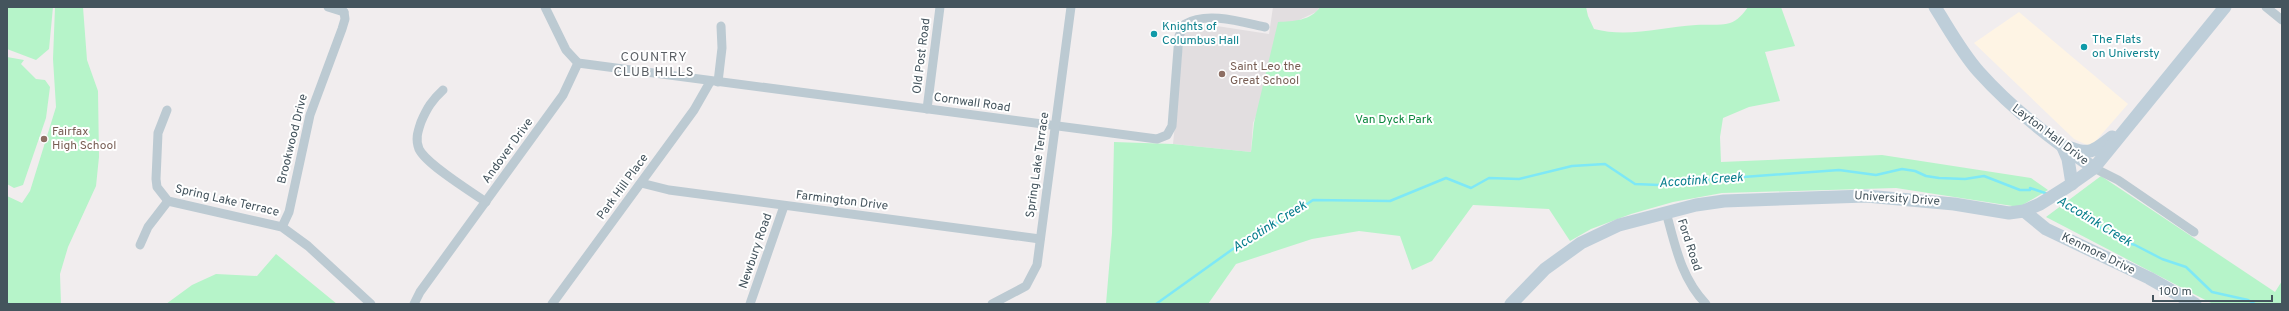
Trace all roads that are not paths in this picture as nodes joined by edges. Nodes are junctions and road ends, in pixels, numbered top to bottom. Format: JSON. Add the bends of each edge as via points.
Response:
{"nodes":[{"id":1,"x":328,"y":7,"type":"edge"},
{"id":2,"x":545,"y":7,"type":"edge"},
{"id":3,"x":940,"y":7,"type":"edge"},
{"id":4,"x":1071,"y":7,"type":"edge"},
{"id":5,"x":1935,"y":7,"type":"edge"},
{"id":6,"x":2225,"y":7,"type":"edge"},
{"id":7,"x":2266,"y":7,"type":"edge"},
{"id":8,"x":347,"y":10,"type":"edge"},
{"id":9,"x":2282,"y":20,"type":"edge"},
{"id":10,"x":720,"y":26,"type":"dead end"},
{"id":11,"x":1265,"y":27,"type":"dead end"},
{"id":12,"x":578,"y":63,"type":"junction"},
{"id":13,"x":714,"y":82,"type":"junction"},
{"id":14,"x":444,"y":90,"type":"dead end"},
{"id":15,"x":927,"y":109,"type":"junction"},
{"id":16,"x":167,"y":110,"type":"dead end"},
{"id":17,"x":2127,"y":125,"type":"junction"},
{"id":18,"x":1056,"y":126,"type":"junction"},
{"id":19,"x":2062,"y":145,"type":"junction"},
{"id":20,"x":2094,"y":168,"type":"junction"},
{"id":21,"x":641,"y":183,"type":"junction"},
{"id":22,"x":2070,"y":186,"type":"junction"},
{"id":23,"x":168,"y":201,"type":"junction"},
{"id":24,"x":486,"y":202,"type":"junction"},
{"id":25,"x":784,"y":206,"type":"junction"},
{"id":26,"x":2024,"y":211,"type":"junction"},
{"id":27,"x":1666,"y":212,"type":"junction"},
{"id":28,"x":282,"y":227,"type":"junction"},
{"id":29,"x":2194,"y":232,"type":"dead end"},
{"id":30,"x":1040,"y":240,"type":"junction"},
{"id":31,"x":140,"y":245,"type":"dead end"},
{"id":32,"x":1515,"y":302,"type":"edge"},
{"id":33,"x":371,"y":304,"type":"edge"},
{"id":34,"x":414,"y":304,"type":"edge"},
{"id":35,"x":552,"y":304,"type":"edge"},
{"id":36,"x":750,"y":304,"type":"edge"},
{"id":37,"x":992,"y":304,"type":"edge"},
{"id":38,"x":1706,"y":304,"type":"edge"},
{"id":39,"x":2195,"y":304,"type":"edge"}],
"edges":[{"from":1,"to":8,"type":"street"},
{"from":2,"to":12,"type":"street","via":[[566,50]]},
{"from":3,"to":15,"type":"street","name":"Old Post Road"},
{"from":4,"to":18,"type":"street","name":"Spring Lake Terrace"},
{"from":5,"to":19,"type":"street","name":"Layton Hall Drive","via":[[1965,54],[2002,97]]},
{"from":6,"to":17,"type":"street","name":"University Drive"},
{"from":7,"to":9,"type":"street"},
{"from":8,"to":28,"type":"street","name":"Brookwood Drive","via":[[310,115],[289,212]]},
{"from":10,"to":13,"type":"street","name":"Park Hill Place","via":[[722,48]]},
{"from":11,"to":18,"type":"street","name":"Cornwall Road","via":[[1228,20],[1202,19],[1185,24],[1179,36],[1172,126],[1164,137],[1158,139]]},
{"from":12,"to":13,"type":"street","name":"Cornwall Road"},
{"from":12,"to":24,"type":"street","name":"Andover Drive","via":[[563,95]]},
{"from":13,"to":15,"type":"street","name":"Cornwall Road"},
{"from":13,"to":21,"type":"street","name":"Park Hill Place"},
{"from":14,"to":24,"type":"street","via":[[426,109],[417,136],[419,148],[428,160]]},
{"from":15,"to":18,"type":"street","name":"Cornwall Road"},
{"from":16,"to":23,"type":"street","name":"Spring Lake Terrace","via":[[158,133],[156,179],[157,187]]},
{"from":17,"to":19,"type":"street","via":[[2094,151],[2083,153]]},
{"from":17,"to":20,"type":"street","name":"University Drive"},
{"from":18,"to":30,"type":"street","name":"Spring Lake Terrace"},
{"from":19,"to":20,"type":"street","name":"Layton Hall Drive"},
{"from":19,"to":22,"type":"street","via":[[2068,159]]},
{"from":20,"to":22,"type":"street","name":"University Drive"},
{"from":20,"to":29,"type":"street","name":"Layton Hall Drive","via":[[2118,180]]},
{"from":21,"to":25,"type":"street","name":"Farmington Drive","via":[[669,190]]},
{"from":21,"to":35,"type":"street","name":"Park Hill Place"},
{"from":22,"to":26,"type":"street","name":"University Drive"},
{"from":23,"to":28,"type":"street","name":"Spring Lake Terrace"},
{"from":23,"to":31,"type":"street","via":[[148,227]]},
{"from":24,"to":34,"type":"street","name":"Andover Drive","via":[[420,292]]},
{"from":25,"to":30,"type":"street","name":"Farmington Drive"},
{"from":25,"to":36,"type":"street","name":"Newbury Road"},
{"from":26,"to":27,"type":"street","name":"University Drive","via":[[2009,213],[1954,204],[1866,196],[1724,201]]},
{"from":26,"to":39,"type":"street","name":"Kenmore Drive","via":[[2046,228],[2149,278]]},
{"from":27,"to":32,"type":"street","name":"University Drive","via":[[1619,225],[1581,243],[1545,269]]},
{"from":27,"to":38,"type":"street","name":"Ford Road","via":[[1683,271]]},
{"from":28,"to":33,"type":"street","name":"Spring Lake Terrace","via":[[308,246]]},
{"from":30,"to":37,"type":"street","name":"Spring Lake Terrace","via":[[1037,266],[1026,286]]}]}
